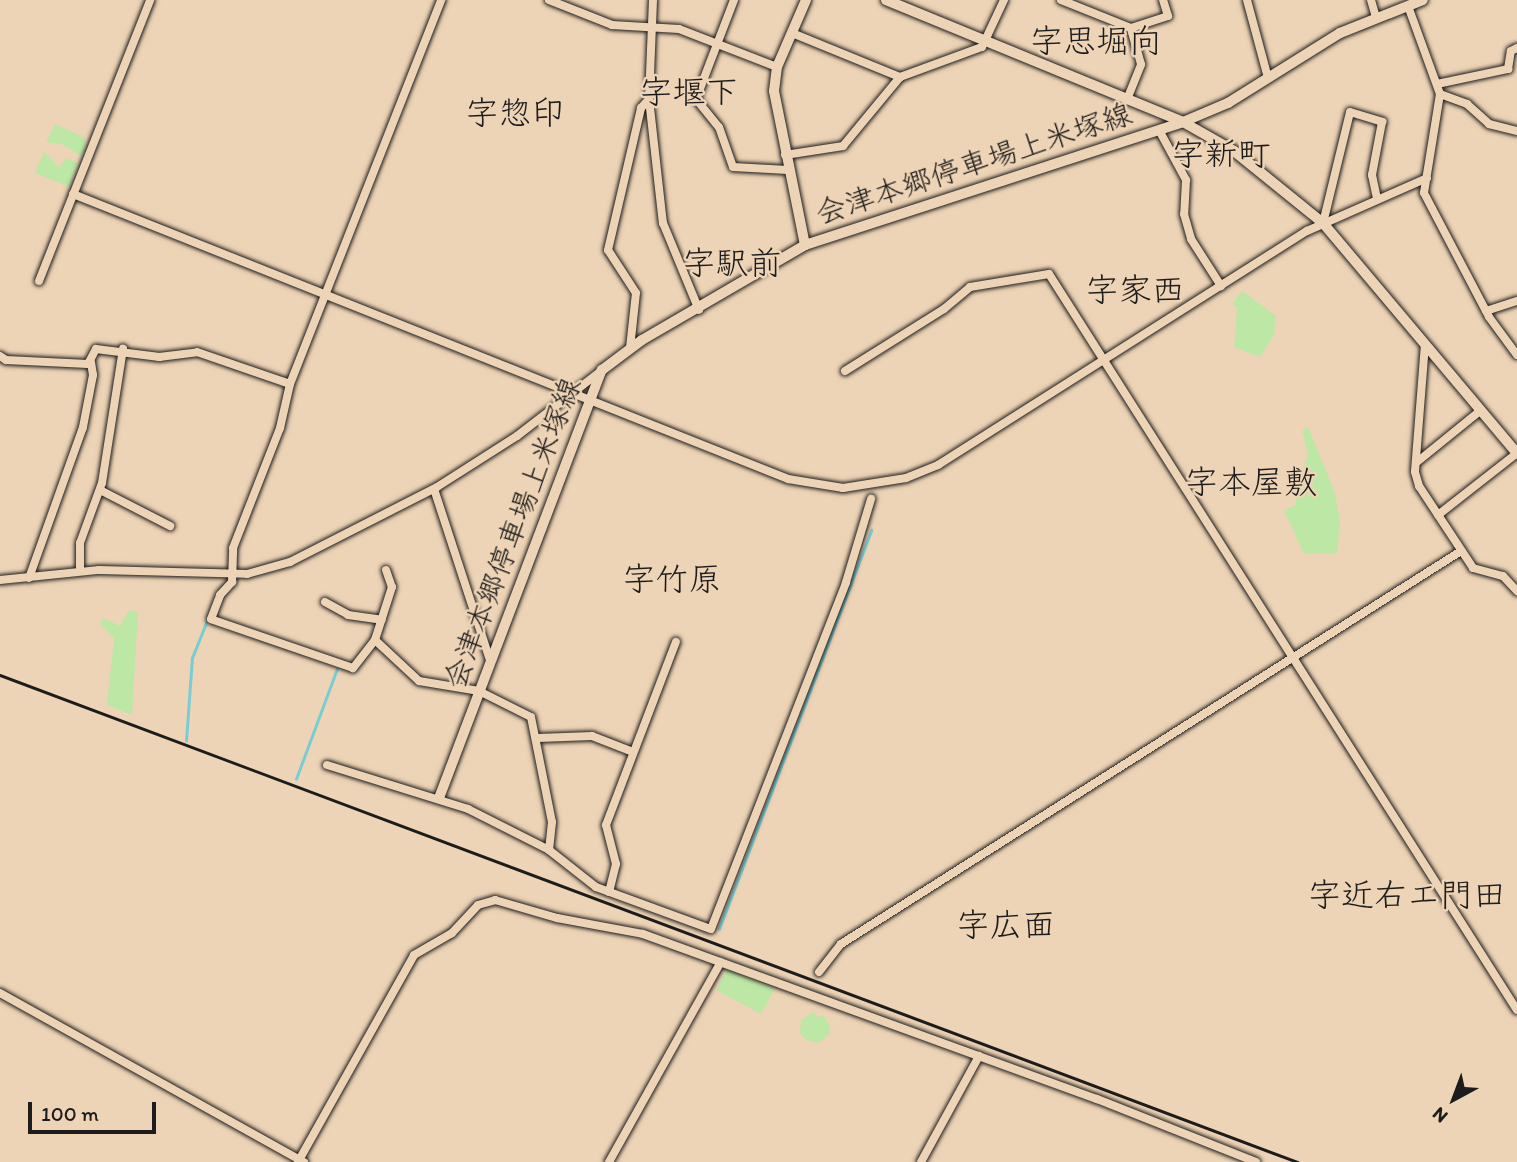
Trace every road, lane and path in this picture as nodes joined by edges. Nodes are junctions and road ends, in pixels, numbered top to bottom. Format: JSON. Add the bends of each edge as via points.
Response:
{"nodes":[{"id":1,"x":150,"y":0,"type":"edge"},
{"id":2,"x":441,"y":0,"type":"edge"},
{"id":3,"x":550,"y":0,"type":"edge"},
{"id":4,"x":653,"y":0,"type":"edge"},
{"id":5,"x":734,"y":0,"type":"edge"},
{"id":6,"x":806,"y":0,"type":"edge"},
{"id":7,"x":886,"y":0,"type":"edge"},
{"id":8,"x":1004,"y":0,"type":"edge"},
{"id":9,"x":1163,"y":0,"type":"edge"},
{"id":10,"x":1247,"y":0,"type":"edge"},
{"id":11,"x":1371,"y":0,"type":"edge"},
{"id":12,"x":1423,"y":0,"type":"edge"},
{"id":13,"x":1066,"y":1,"type":"edge"},
{"id":14,"x":1408,"y":6,"type":"junction"},
{"id":15,"x":1376,"y":18,"type":"junction"},
{"id":16,"x":1130,"y":28,"type":"junction"},
{"id":17,"x":651,"y":29,"type":"junction"},
{"id":18,"x":792,"y":33,"type":"junction"},
{"id":19,"x":987,"y":40,"type":"junction"},
{"id":20,"x":717,"y":42,"type":"junction"},
{"id":21,"x":1517,"y":48,"type":"edge"},
{"id":22,"x":778,"y":66,"type":"junction"},
{"id":23,"x":1513,"y":69,"type":"edge"},
{"id":24,"x":900,"y":76,"type":"junction"},
{"id":25,"x":1268,"y":78,"type":"junction"},
{"id":26,"x":1437,"y":84,"type":"junction"},
{"id":27,"x":1440,"y":94,"type":"junction"},
{"id":28,"x":1128,"y":97,"type":"junction"},
{"id":29,"x":649,"y":99,"type":"junction"},
{"id":30,"x":1182,"y":122,"type":"junction"},
{"id":31,"x":1158,"y":130,"type":"junction"},
{"id":32,"x":1517,"y":131,"type":"edge"},
{"id":33,"x":785,"y":155,"type":"junction"},
{"id":34,"x":788,"y":170,"type":"junction"},
{"id":35,"x":1427,"y":178,"type":"junction"},
{"id":36,"x":73,"y":194,"type":"junction"},
{"id":37,"x":1377,"y":198,"type":"junction"},
{"id":38,"x":1323,"y":223,"type":"junction"},
{"id":39,"x":805,"y":245,"type":"junction"},
{"id":40,"x":39,"y":281,"type":"dead end"},
{"id":41,"x":1221,"y":286,"type":"junction"},
{"id":42,"x":327,"y":294,"type":"junction"},
{"id":43,"x":1517,"y":301,"type":"edge"},
{"id":44,"x":699,"y":310,"type":"junction"},
{"id":45,"x":1486,"y":312,"type":"junction"},
{"id":46,"x":1425,"y":344,"type":"junction"},
{"id":47,"x":630,"y":348,"type":"junction"},
{"id":48,"x":124,"y":349,"type":"junction"},
{"id":49,"x":1517,"y":355,"type":"edge"},
{"id":50,"x":1104,"y":359,"type":"junction"},
{"id":51,"x":1,"y":360,"type":"edge"},
{"id":52,"x":91,"y":362,"type":"junction"},
{"id":53,"x":602,"y":370,"type":"junction"},
{"id":54,"x":845,"y":371,"type":"dead end"},
{"id":55,"x":290,"y":384,"type":"junction"},
{"id":56,"x":574,"y":391,"type":"junction"},
{"id":57,"x":589,"y":401,"type":"junction"},
{"id":58,"x":1480,"y":410,"type":"junction"},
{"id":59,"x":1517,"y":453,"type":"edge"},
{"id":60,"x":1416,"y":461,"type":"junction"},
{"id":61,"x":434,"y":489,"type":"junction"},
{"id":62,"x":100,"y":490,"type":"junction"},
{"id":63,"x":871,"y":499,"type":"dead end"},
{"id":64,"x":1438,"y":515,"type":"junction"},
{"id":65,"x":170,"y":526,"type":"dead end"},
{"id":66,"x":1461,"y":551,"type":"junction"},
{"id":67,"x":386,"y":570,"type":"dead end"},
{"id":68,"x":80,"y":571,"type":"junction"},
{"id":69,"x":234,"y":574,"type":"junction"},
{"id":70,"x":29,"y":578,"type":"junction"},
{"id":71,"x":0,"y":580,"type":"edge"},
{"id":72,"x":1517,"y":591,"type":"edge"},
{"id":73,"x":325,"y":603,"type":"dead end"},
{"id":74,"x":382,"y":620,"type":"junction"},
{"id":75,"x":375,"y":640,"type":"junction"},
{"id":76,"x":676,"y":642,"type":"dead end"},
{"id":77,"x":1293,"y":659,"type":"junction"},
{"id":78,"x":490,"y":660,"type":"junction"},
{"id":79,"x":479,"y":691,"type":"junction"},
{"id":80,"x":538,"y":738,"type":"junction"},
{"id":81,"x":633,"y":751,"type":"junction"},
{"id":82,"x":327,"y":765,"type":"dead end"},
{"id":83,"x":439,"y":798,"type":"junction"},
{"id":84,"x":549,"y":850,"type":"junction"},
{"id":85,"x":609,"y":891,"type":"junction"},
{"id":86,"x":721,"y":962,"type":"junction"},
{"id":87,"x":819,"y":972,"type":"dead end"},
{"id":88,"x":0,"y":993,"type":"edge"},
{"id":89,"x":1517,"y":1010,"type":"edge"},
{"id":90,"x":979,"y":1056,"type":"junction"},
{"id":91,"x":1233,"y":1153,"type":"junction"},
{"id":92,"x":300,"y":1161,"type":"edge"},
{"id":93,"x":609,"y":1162,"type":"edge"},
{"id":94,"x":921,"y":1162,"type":"edge"},
{"id":95,"x":1228,"y":1162,"type":"edge"},
{"id":96,"x":1256,"y":1162,"type":"edge"}],
"edges":[{"from":1,"to":36,"type":"street"},
{"from":2,"to":42,"type":"street"},
{"from":3,"to":17,"type":"street","via":[[612,25]]},
{"from":4,"to":17,"type":"street"},
{"from":5,"to":20,"type":"street"},
{"from":6,"to":18,"type":"street"},
{"from":7,"to":19,"type":"main road"},
{"from":8,"to":19,"type":"street"},
{"from":9,"to":16,"type":"street","via":[[1168,16]]},
{"from":10,"to":25,"type":"street"},
{"from":11,"to":15,"type":"street"},
{"from":12,"to":14,"type":"main road","name":"会津本郷停車場上米塚線"},
{"from":13,"to":16,"type":"street"},
{"from":14,"to":15,"type":"main road","name":"会津本郷停車場上米塚線"},
{"from":14,"to":26,"type":"street"},
{"from":15,"to":25,"type":"main road","name":"会津本郷停車場上米塚線","via":[[1340,33]]},
{"from":16,"to":28,"type":"street","via":[[1141,64]]},
{"from":17,"to":20,"type":"street","via":[[679,29]]},
{"from":17,"to":29,"type":"street"},
{"from":18,"to":22,"type":"street"},
{"from":18,"to":24,"type":"street"},
{"from":19,"to":24,"type":"street","via":[[976,50]]},
{"from":19,"to":28,"type":"main road"},
{"from":20,"to":22,"type":"street"},
{"from":20,"to":34,"type":"street","via":[[696,99],[719,127],[733,167]]},
{"from":21,"to":23,"type":"street","via":[[1511,51]]},
{"from":22,"to":33,"type":"street","via":[[775,91]]},
{"from":23,"to":26,"type":"street"},
{"from":24,"to":33,"type":"street","via":[[843,146]]},
{"from":25,"to":30,"type":"main road","name":"会津本郷停車場上米塚線","via":[[1228,103]]},
{"from":26,"to":27,"type":"street"},
{"from":27,"to":32,"type":"street","via":[[1467,104],[1489,124]]},
{"from":27,"to":35,"type":"street"},
{"from":28,"to":30,"type":"main road"},
{"from":29,"to":44,"type":"street","via":[[663,223]]},
{"from":29,"to":47,"type":"street","via":[[641,108],[608,250],[636,293]]},
{"from":30,"to":31,"type":"main road","name":"会津本郷停車場上米塚線"},
{"from":30,"to":38,"type":"main road","via":[[1241,156]]},
{"from":31,"to":39,"type":"main road","name":"会津本郷停車場上米塚線"},
{"from":31,"to":41,"type":"street","via":[[1186,180],[1184,214],[1191,239]]},
{"from":33,"to":34,"type":"street"},
{"from":34,"to":39,"type":"street"},
{"from":35,"to":37,"type":"street"},
{"from":35,"to":45,"type":"street","via":[[1424,193],[1434,218]]},
{"from":36,"to":40,"type":"street"},
{"from":36,"to":42,"type":"street"},
{"from":37,"to":38,"type":"street"},
{"from":37,"to":38,"type":"street","via":[[1372,176],[1382,123],[1377,117],[1350,112]]},
{"from":38,"to":41,"type":"street"},
{"from":38,"to":46,"type":"main road"},
{"from":39,"to":44,"type":"main road","name":"会津本郷停車場上米塚線"},
{"from":41,"to":50,"type":"street"},
{"from":42,"to":55,"type":"street"},
{"from":42,"to":56,"type":"street"},
{"from":43,"to":45,"type":"street"},
{"from":44,"to":47,"type":"main road","name":"会津本郷停車場上米塚線"},
{"from":45,"to":49,"type":"street"},
{"from":46,"to":58,"type":"main road"},
{"from":46,"to":60,"type":"street"},
{"from":47,"to":53,"type":"main road","name":"会津本郷停車場上米塚線"},
{"from":48,"to":52,"type":"street","via":[[96,349]]},
{"from":48,"to":55,"type":"street","via":[[159,357],[197,352]]},
{"from":48,"to":62,"type":"street"},
{"from":50,"to":54,"type":"street","via":[[1049,274],[1043,273],[970,287],[944,309]]},
{"from":50,"to":57,"type":"street","via":[[938,465],[906,478],[847,488],[788,479]]},
{"from":50,"to":77,"type":"street"},
{"from":51,"to":52,"type":"street"},
{"from":52,"to":70,"type":"street","via":[[93,375],[83,427]]},
{"from":53,"to":56,"type":"street"},
{"from":53,"to":57,"type":"main road","name":"会津本郷停車場上米塚線"},
{"from":55,"to":69,"type":"street","via":[[281,428],[233,548]]},
{"from":56,"to":57,"type":"street"},
{"from":56,"to":61,"type":"street"},
{"from":57,"to":78,"type":"main road","name":"会津本郷停車場上米塚線"},
{"from":58,"to":59,"type":"main road"},
{"from":58,"to":60,"type":"street"},
{"from":59,"to":64,"type":"street"},
{"from":60,"to":64,"type":"street","via":[[1419,486]]},
{"from":61,"to":69,"type":"street","via":[[320,549],[262,571]]},
{"from":61,"to":78,"type":"street"},
{"from":62,"to":65,"type":"street"},
{"from":62,"to":68,"type":"street","via":[[84,526]]},
{"from":63,"to":85,"type":"street","via":[[846,582],[711,929]]},
{"from":64,"to":66,"type":"street"},
{"from":66,"to":72,"type":"street","via":[[1473,568],[1503,576]]},
{"from":66,"to":77,"type":"street"},
{"from":67,"to":74,"type":"street","via":[[392,587]]},
{"from":68,"to":69,"type":"street"},
{"from":68,"to":70,"type":"street"},
{"from":69,"to":75,"type":"street","via":[[211,619],[350,669]]},
{"from":70,"to":71,"type":"street"},
{"from":73,"to":74,"type":"street","via":[[348,615]]},
{"from":74,"to":75,"type":"street"},
{"from":75,"to":79,"type":"street","via":[[419,681]]},
{"from":76,"to":81,"type":"street"},
{"from":77,"to":87,"type":"street","via":[[841,944]]},
{"from":77,"to":89,"type":"street"},
{"from":78,"to":79,"type":"main road","name":"会津本郷停車場上米塚線"},
{"from":79,"to":80,"type":"street","via":[[525,711],[537,727]]},
{"from":79,"to":83,"type":"main road","name":"会津本郷停車場上米塚線"},
{"from":80,"to":81,"type":"street","via":[[592,736]]},
{"from":80,"to":84,"type":"street","via":[[541,782],[552,822]]},
{"from":81,"to":85,"type":"street","via":[[606,825],[616,864]]},
{"from":82,"to":83,"type":"street"},
{"from":83,"to":84,"type":"street"},
{"from":84,"to":85,"type":"street","via":[[583,880]]},
{"from":86,"to":90,"type":"street"},
{"from":86,"to":92,"type":"street","via":[[611,925],[487,901],[452,933],[414,955]]},
{"from":86,"to":93,"type":"street"},
{"from":88,"to":92,"type":"street"},
{"from":90,"to":91,"type":"street"},
{"from":90,"to":94,"type":"street"},
{"from":91,"to":95,"type":"street"},
{"from":91,"to":96,"type":"street"}]}
